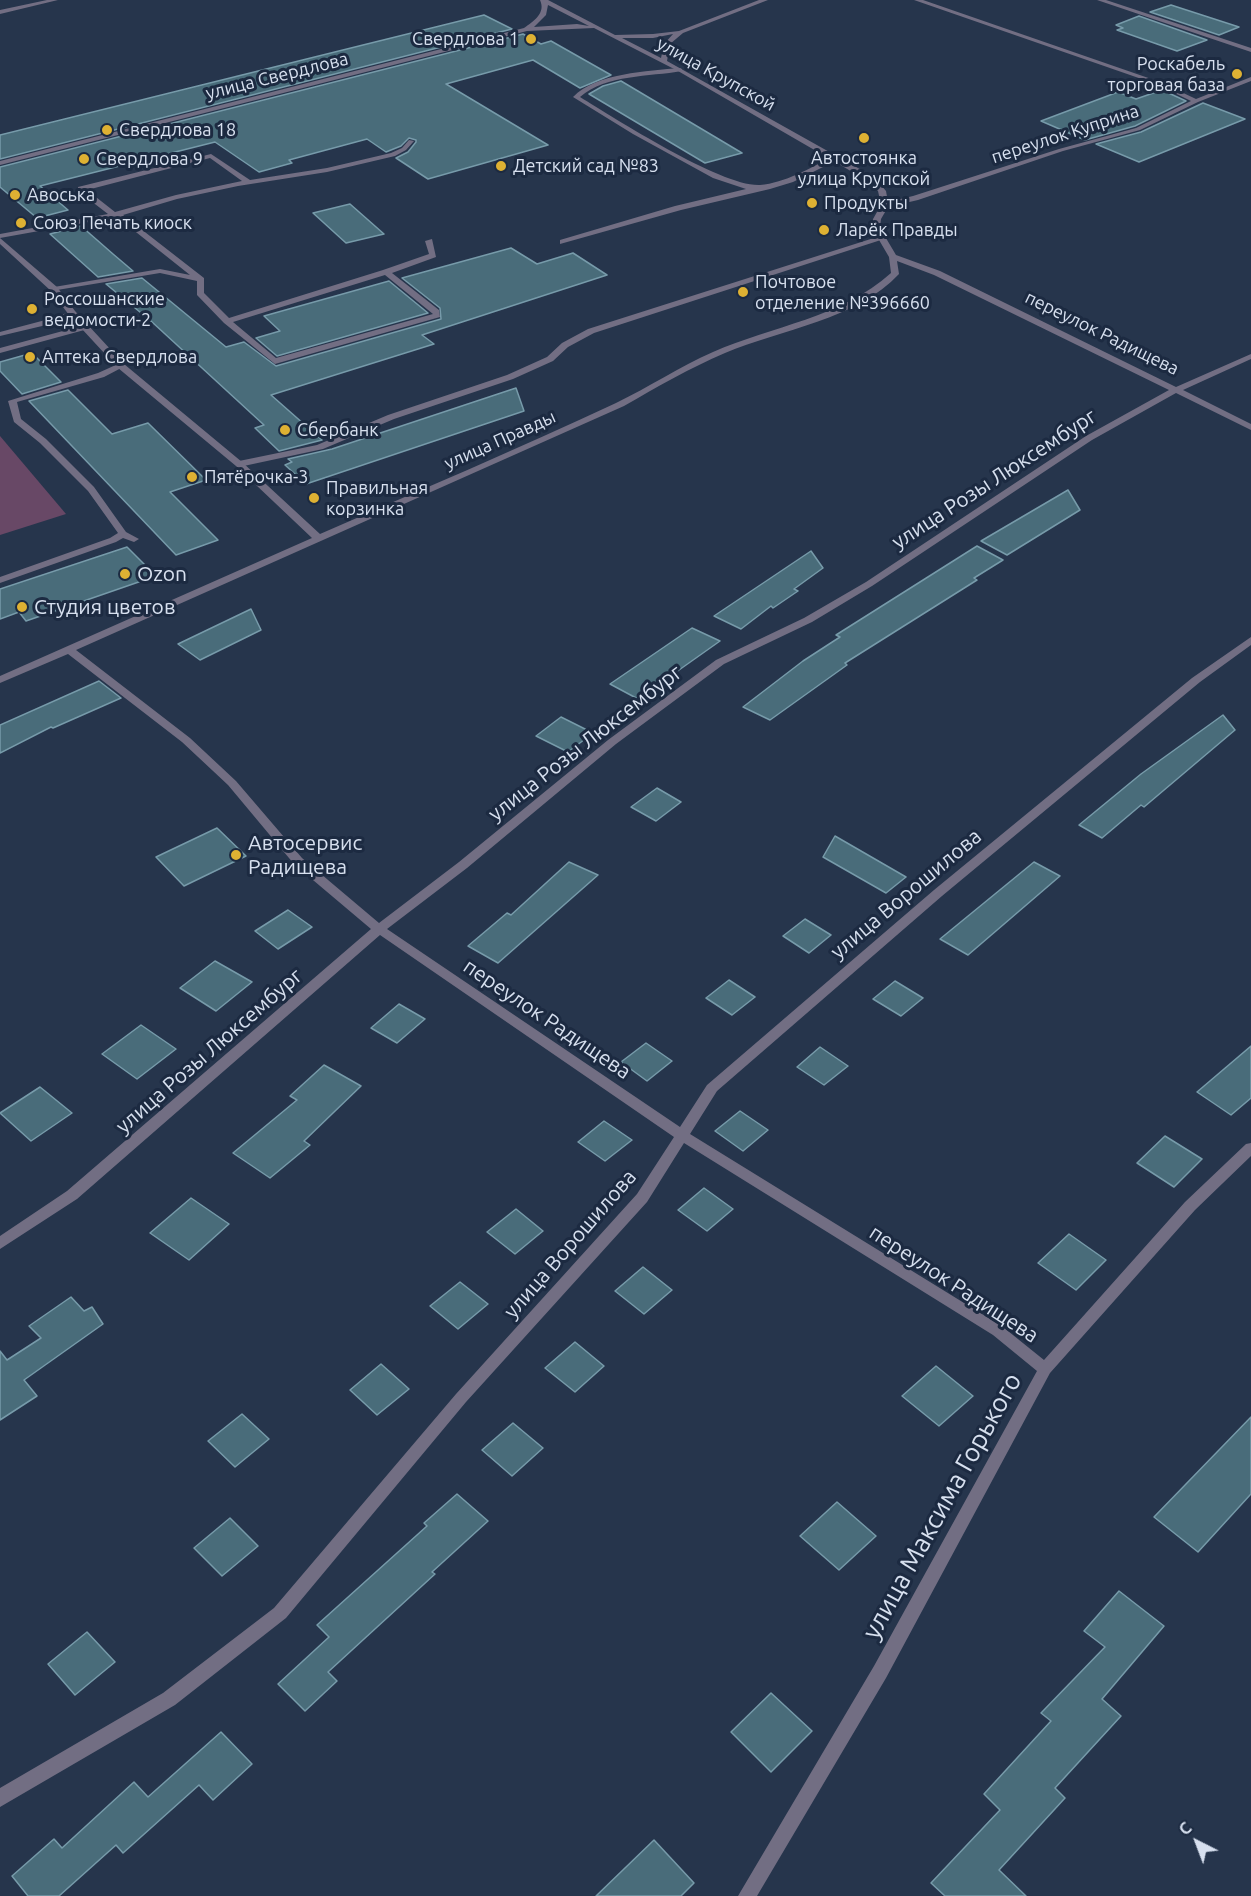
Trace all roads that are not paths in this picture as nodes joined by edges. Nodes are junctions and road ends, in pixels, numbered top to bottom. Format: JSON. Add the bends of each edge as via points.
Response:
{"nodes":[{"id":1,"x":55,"y":0,"type":"edge"},
{"id":2,"x":765,"y":0,"type":"edge"},
{"id":3,"x":917,"y":0,"type":"edge"},
{"id":4,"x":1100,"y":0,"type":"edge"},
{"id":5,"x":544,"y":1,"type":"edge"},
{"id":6,"x":0,"y":12,"type":"edge"},
{"id":7,"x":526,"y":29,"type":"junction"},
{"id":8,"x":602,"y":30,"type":"junction"},
{"id":9,"x":681,"y":32,"type":"junction"},
{"id":10,"x":613,"y":36,"type":"junction"},
{"id":11,"x":1251,"y":50,"type":"edge"},
{"id":12,"x":664,"y":62,"type":"junction"},
{"id":13,"x":680,"y":70,"type":"junction"},
{"id":14,"x":1251,"y":79,"type":"edge"},
{"id":15,"x":1196,"y":101,"type":"junction"},
{"id":16,"x":411,"y":141,"type":"dead end"},
{"id":17,"x":835,"y":159,"type":"junction"},
{"id":18,"x":0,"y":163,"type":"edge"},
{"id":19,"x":248,"y":182,"type":"junction"},
{"id":20,"x":767,"y":187,"type":"junction"},
{"id":21,"x":885,"y":205,"type":"junction"},
{"id":22,"x":116,"y":215,"type":"junction"},
{"id":23,"x":0,"y":238,"type":"edge"},
{"id":24,"x":880,"y":238,"type":"junction"},
{"id":25,"x":429,"y":241,"type":"dead end"},
{"id":26,"x":563,"y":242,"type":"dead end"},
{"id":27,"x":893,"y":257,"type":"junction"},
{"id":28,"x":386,"y":272,"type":"junction"},
{"id":29,"x":201,"y":280,"type":"junction"},
{"id":30,"x":54,"y":289,"type":"junction"},
{"id":31,"x":72,"y":313,"type":"junction"},
{"id":32,"x":227,"y":321,"type":"junction"},
{"id":33,"x":85,"y":327,"type":"junction"},
{"id":34,"x":0,"y":334,"type":"edge"},
{"id":35,"x":0,"y":351,"type":"edge"},
{"id":36,"x":1251,"y":356,"type":"edge"},
{"id":37,"x":122,"y":366,"type":"junction"},
{"id":38,"x":1176,"y":390,"type":"junction"},
{"id":39,"x":12,"y":401,"type":"junction"},
{"id":40,"x":0,"y":404,"type":"edge"},
{"id":41,"x":1251,"y":428,"type":"edge"},
{"id":42,"x":239,"y":464,"type":"junction"},
{"id":43,"x":123,"y":534,"type":"junction"},
{"id":44,"x":318,"y":538,"type":"junction"},
{"id":45,"x":135,"y":539,"type":"dead end"},
{"id":46,"x":0,"y":580,"type":"edge"},
{"id":47,"x":1251,"y":640,"type":"edge"},
{"id":48,"x":68,"y":649,"type":"junction"},
{"id":49,"x":2,"y":677,"type":"edge"},
{"id":50,"x":379,"y":929,"type":"junction"},
{"id":51,"x":683,"y":1136,"type":"junction"},
{"id":52,"x":1251,"y":1148,"type":"edge"},
{"id":53,"x":0,"y":1243,"type":"edge"},
{"id":54,"x":1045,"y":1369,"type":"junction"},
{"id":55,"x":0,"y":1798,"type":"edge"},
{"id":56,"x":747,"y":1896,"type":"edge"}],
"edges":[{"from":1,"to":6,"type":"street"},
{"from":2,"to":9,"type":"street"},
{"from":3,"to":15,"type":"street","via":[[1158,83]]},
{"from":4,"to":11,"type":"street"},
{"from":5,"to":7,"type":"street","via":[[546,12],[542,19]]},
{"from":5,"to":8,"type":"street","name":"улица Крупской"},
{"from":7,"to":8,"type":"street","name":"улица Свердлова","via":[[577,26]]},
{"from":7,"to":18,"type":"street","name":"улица Свердлова"},
{"from":8,"to":10,"type":"street","name":"улица Крупской"},
{"from":9,"to":10,"type":"street"},
{"from":9,"to":12,"type":"street","via":[[663,47]]},
{"from":10,"to":12,"type":"street","name":"улица Крупской"},
{"from":12,"to":13,"type":"street","name":"улица Крупской"},
{"from":13,"to":17,"type":"street","name":"улица Крупской"},
{"from":13,"to":20,"type":"street","via":[[621,78],[582,90],[576,97],[716,176],[748,187]]},
{"from":14,"to":15,"type":"street","name":"переулок Куприна"},
{"from":15,"to":21,"type":"street","name":"переулок Куприна","via":[[1138,129]]},
{"from":16,"to":19,"type":"street","via":[[393,155]]},
{"from":17,"to":20,"type":"street"},
{"from":17,"to":21,"type":"street","name":"улица Крупской","via":[[871,180],[882,191]]},
{"from":19,"to":22,"type":"street"},
{"from":19,"to":22,"type":"street","via":[[211,156],[81,189]]},
{"from":20,"to":26,"type":"street"},
{"from":21,"to":24,"type":"street","via":[[877,219]]},
{"from":22,"to":23,"type":"street"},
{"from":22,"to":29,"type":"street"},
{"from":23,"to":30,"type":"street"},
{"from":24,"to":27,"type":"street"},
{"from":24,"to":42,"type":"street","via":[[591,331],[565,345],[550,359],[510,377],[391,417],[320,447]]},
{"from":25,"to":28,"type":"street","via":[[433,255]]},
{"from":27,"to":38,"type":"street","name":"переулок Радищева","via":[[937,273]]},
{"from":27,"to":44,"type":"street","name":"улица Правды","via":[[895,274],[884,287],[850,304],[724,351],[621,404]]},
{"from":28,"to":32,"type":"street"},
{"from":28,"to":32,"type":"street","via":[[437,315],[275,361]]},
{"from":29,"to":30,"type":"street","via":[[160,271]]},
{"from":29,"to":32,"type":"street","via":[[200,293]]},
{"from":30,"to":31,"type":"street"},
{"from":31,"to":33,"type":"street"},
{"from":31,"to":34,"type":"street"},
{"from":33,"to":35,"type":"street"},
{"from":33,"to":37,"type":"street"},
{"from":36,"to":38,"type":"street","name":"улица Розы Люксембург"},
{"from":37,"to":39,"type":"street"},
{"from":37,"to":42,"type":"street"},
{"from":38,"to":41,"type":"street","name":"переулок Радищева"},
{"from":38,"to":50,"type":"street","name":"улица Розы Люксембург","via":[[1089,438],[869,584],[720,662],[612,742],[464,865]]},
{"from":39,"to":40,"type":"street"},
{"from":39,"to":43,"type":"street","via":[[17,420],[91,489]]},
{"from":42,"to":44,"type":"street"},
{"from":43,"to":45,"type":"street"},
{"from":43,"to":46,"type":"street"},
{"from":44,"to":48,"type":"street","name":"улица Правды"},
{"from":47,"to":51,"type":"street","name":"улица Ворошилова","via":[[1196,680],[938,893],[712,1088]]},
{"from":48,"to":49,"type":"street","name":"улица Правды"},
{"from":48,"to":50,"type":"street","name":"переулок Радищева","via":[[186,740],[232,783],[298,861]]},
{"from":50,"to":51,"type":"street","name":"переулок Радищева"},
{"from":50,"to":53,"type":"street","name":"улица Розы Люксембург","via":[[72,1195]]},
{"from":51,"to":54,"type":"street","name":"переулок Радищева","via":[[998,1331]]},
{"from":51,"to":55,"type":"street","name":"улица Ворошилова","via":[[642,1198],[461,1398],[280,1613],[169,1700]]},
{"from":52,"to":54,"type":"street","name":"улица Максима Горького","via":[[1190,1206]]},
{"from":54,"to":56,"type":"street","name":"улица Максима Горького","via":[[880,1672]]}]}
